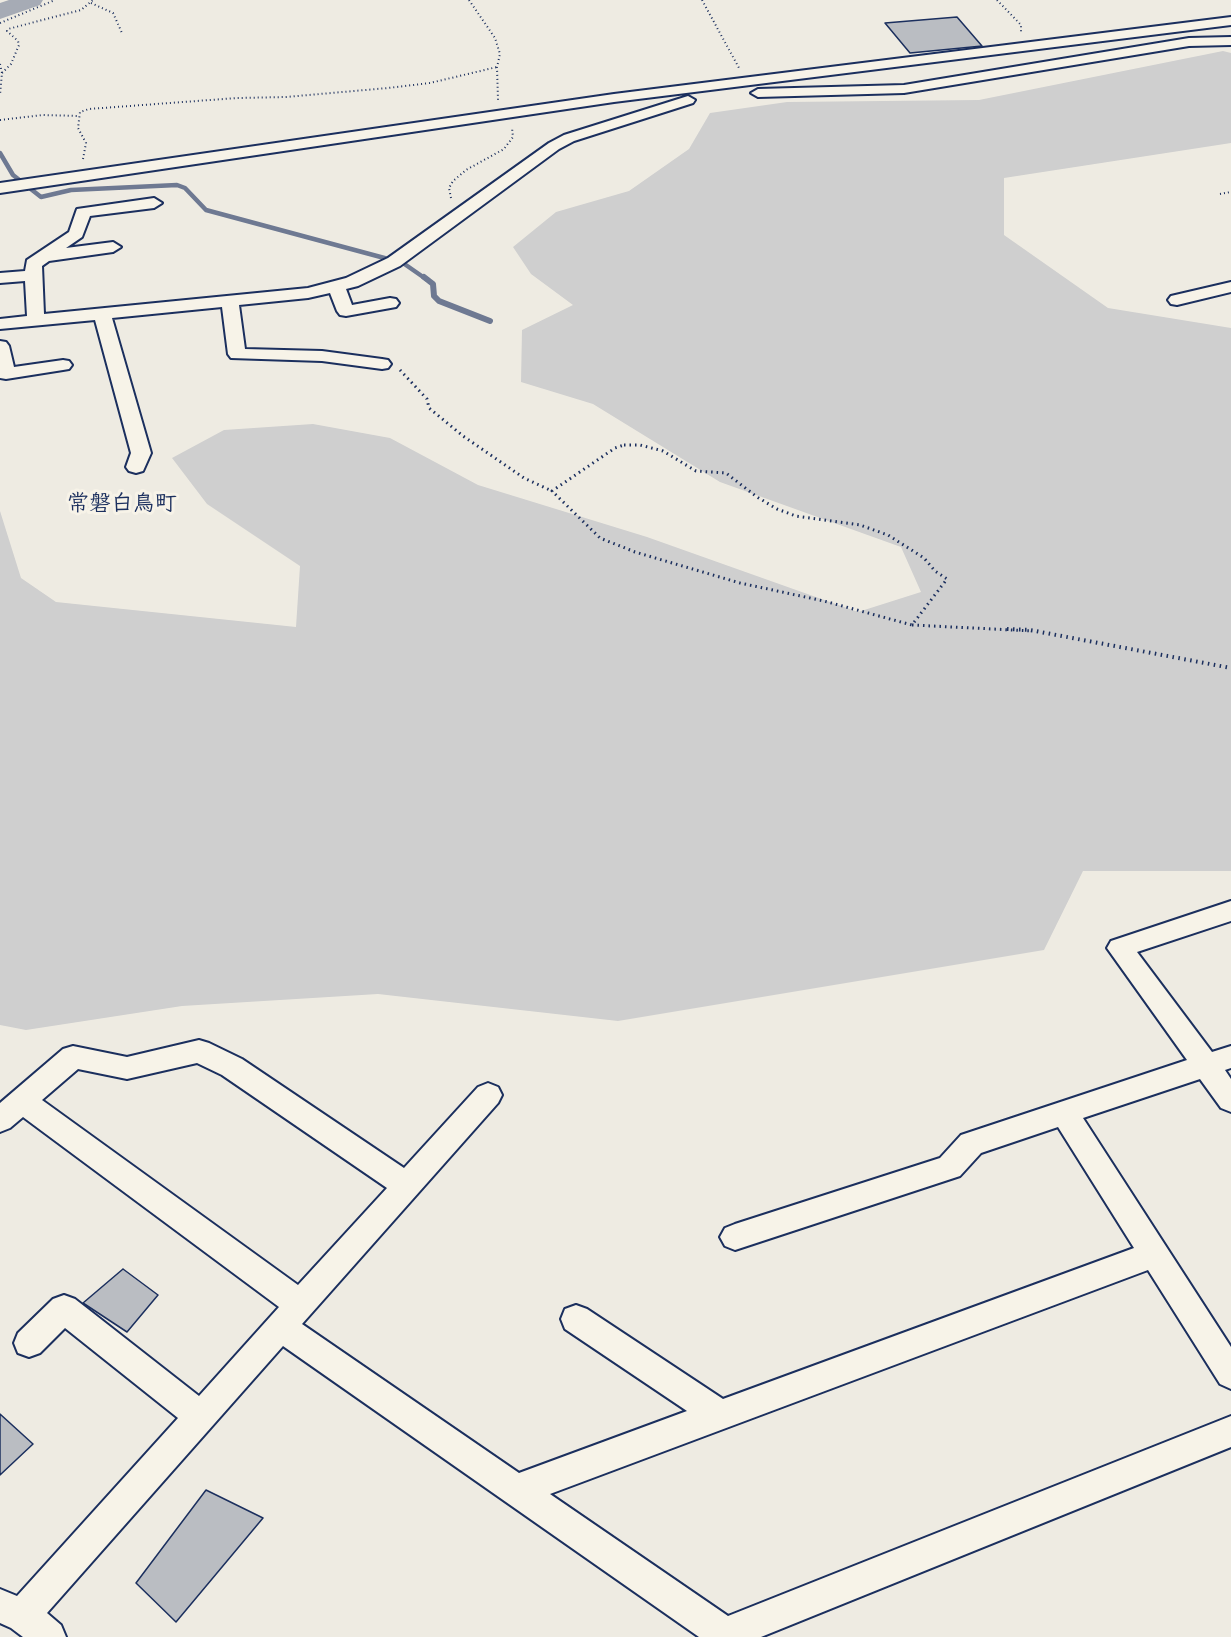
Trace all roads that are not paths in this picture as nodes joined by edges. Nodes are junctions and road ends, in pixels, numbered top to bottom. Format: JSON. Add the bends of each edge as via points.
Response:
{"nodes":[{"id":1,"x":1231,"y":21,"type":"edge"},
{"id":2,"x":1231,"y":41,"type":"edge"},
{"id":3,"x":714,"y":89,"type":"junction"},
{"id":4,"x":0,"y":189,"type":"edge"},
{"id":5,"x":154,"y":203,"type":"dead end"},
{"id":6,"x":113,"y":247,"type":"dead end"},
{"id":7,"x":40,"y":257,"type":"junction"},
{"id":8,"x":33,"y":274,"type":"junction"},
{"id":9,"x":0,"y":278,"type":"edge"},
{"id":10,"x":337,"y":287,"type":"junction"},
{"id":11,"x":1231,"y":287,"type":"edge"},
{"id":12,"x":1177,"y":300,"type":"dead end"},
{"id":13,"x":230,"y":301,"type":"junction"},
{"id":14,"x":390,"y":303,"type":"dead end"},
{"id":15,"x":102,"y":314,"type":"junction"},
{"id":16,"x":36,"y":321,"type":"junction"},
{"id":17,"x":0,"y":324,"type":"edge"},
{"id":18,"x":0,"y":346,"type":"edge"},
{"id":19,"x":382,"y":364,"type":"road end"},
{"id":20,"x":63,"y":365,"type":"dead end"},
{"id":21,"x":136,"y":467,"type":"dead end"},
{"id":22,"x":1231,"y":911,"type":"edge"},
{"id":23,"x":1218,"y":1061,"type":"edge"},
{"id":24,"x":488,"y":1095,"type":"dead end"},
{"id":25,"x":1231,"y":1100,"type":"edge"},
{"id":26,"x":22,"y":1101,"type":"junction"},
{"id":27,"x":1065,"y":1114,"type":"junction"},
{"id":28,"x":0,"y":1120,"type":"edge"},
{"id":29,"x":407,"y":1186,"type":"junction"},
{"id":30,"x":735,"y":1237,"type":"dead end"},
{"id":31,"x":1154,"y":1254,"type":"junction"},
{"id":32,"x":291,"y":1316,"type":"junction"},
{"id":33,"x":576,"y":1319,"type":"dead end"},
{"id":34,"x":29,"y":1343,"type":"dead end"},
{"id":35,"x":1231,"y":1374,"type":"edge"},
{"id":36,"x":720,"y":1415,"type":"junction"},
{"id":37,"x":201,"y":1417,"type":"junction"},
{"id":38,"x":1231,"y":1431,"type":"edge"},
{"id":39,"x":517,"y":1490,"type":"junction"},
{"id":40,"x":11,"y":1611,"type":"edge"},
{"id":41,"x":728,"y":1636,"type":"edge"},
{"id":42,"x":49,"y":1637,"type":"edge"}],
"edges":[{"from":1,"to":3,"type":"street","via":[[746,80]]},
{"from":2,"to":3,"type":"street","via":[[1189,42],[904,89]]},
{"from":3,"to":4,"type":"street"},
{"from":3,"to":10,"type":"street","via":[[569,138],[396,261]]},
{"from":5,"to":7,"type":"street","via":[[82,212],[76,234]]},
{"from":6,"to":7,"type":"street"},
{"from":7,"to":8,"type":"street","via":[[33,264]]},
{"from":8,"to":9,"type":"street"},
{"from":8,"to":16,"type":"street"},
{"from":10,"to":13,"type":"street"},
{"from":10,"to":14,"type":"street","via":[[346,311]]},
{"from":11,"to":12,"type":"street"},
{"from":13,"to":15,"type":"street"},
{"from":13,"to":19,"type":"street","via":[[237,354],[322,356]]},
{"from":15,"to":16,"type":"street"},
{"from":15,"to":21,"type":"street","via":[[141,453]]},
{"from":16,"to":17,"type":"street"},
{"from":18,"to":20,"type":"street","via":[[6,374]]},
{"from":22,"to":23,"type":"street","via":[[1120,948]]},
{"from":23,"to":25,"type":"street"},
{"from":23,"to":27,"type":"street"},
{"from":24,"to":29,"type":"street"},
{"from":26,"to":28,"type":"street"},
{"from":26,"to":29,"type":"street","via":[[73,1057],[128,1068],[199,1051],[232,1067]]},
{"from":26,"to":32,"type":"street"},
{"from":27,"to":30,"type":"street","via":[[971,1144],[950,1167]]},
{"from":27,"to":31,"type":"street"},
{"from":29,"to":32,"type":"street"},
{"from":31,"to":35,"type":"street"},
{"from":31,"to":36,"type":"street"},
{"from":32,"to":37,"type":"street"},
{"from":32,"to":39,"type":"street"},
{"from":33,"to":36,"type":"street"},
{"from":34,"to":37,"type":"street","via":[[64,1309]]},
{"from":36,"to":39,"type":"street"},
{"from":37,"to":40,"type":"street"},
{"from":38,"to":41,"type":"street"},
{"from":39,"to":41,"type":"street"},
{"from":40,"to":42,"type":"street"}]}
